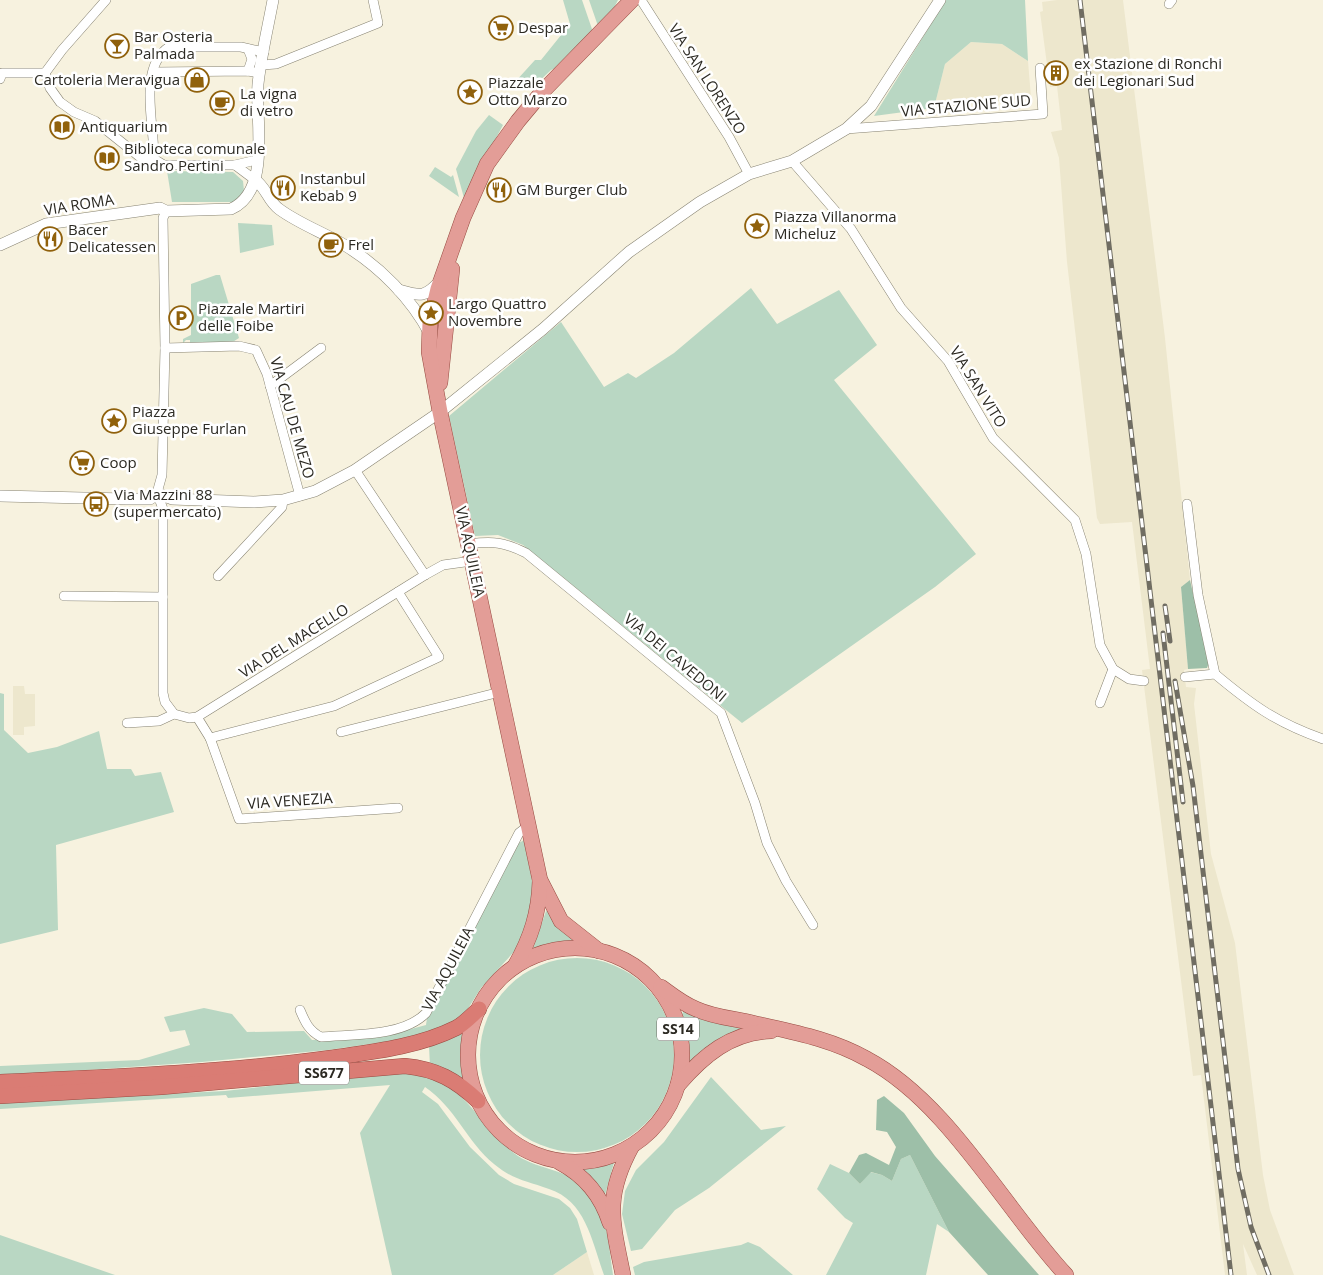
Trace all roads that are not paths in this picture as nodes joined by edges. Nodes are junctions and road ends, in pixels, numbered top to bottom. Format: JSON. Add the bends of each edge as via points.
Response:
{"nodes":[{"id":1,"x":106,"y":0,"type":"edge"},
{"id":2,"x":273,"y":0,"type":"edge"},
{"id":3,"x":373,"y":0,"type":"edge"},
{"id":4,"x":632,"y":0,"type":"edge"},
{"id":5,"x":641,"y":0,"type":"edge"},
{"id":6,"x":940,"y":0,"type":"edge"},
{"id":7,"x":248,"y":49,"type":"junction"},
{"id":8,"x":264,"y":52,"type":"junction"},
{"id":9,"x":1040,"y":68,"type":"dead end"},
{"id":10,"x":261,"y":69,"type":"junction"},
{"id":11,"x":248,"y":71,"type":"junction"},
{"id":12,"x":45,"y":72,"type":"junction"},
{"id":13,"x":154,"y":72,"type":"junction"},
{"id":14,"x":0,"y":79,"type":"edge"},
{"id":15,"x":846,"y":129,"type":"junction"},
{"id":16,"x":154,"y":159,"type":"junction"},
{"id":17,"x":792,"y":161,"type":"junction"},
{"id":18,"x":258,"y":162,"type":"junction"},
{"id":19,"x":234,"y":165,"type":"junction"},
{"id":20,"x":749,"y":174,"type":"junction"},
{"id":21,"x":255,"y":180,"type":"junction"},
{"id":22,"x":166,"y":211,"type":"junction"},
{"id":23,"x":464,"y":215,"type":"junction"},
{"id":24,"x":0,"y":244,"type":"edge"},
{"id":25,"x":441,"y":280,"type":"junction"},
{"id":26,"x":398,"y":290,"type":"junction"},
{"id":27,"x":429,"y":331,"type":"junction"},
{"id":28,"x":165,"y":348,"type":"junction"},
{"id":29,"x":321,"y":348,"type":"dead end"},
{"id":30,"x":440,"y":382,"type":"junction"},
{"id":31,"x":270,"y":386,"type":"junction"},
{"id":32,"x":440,"y":412,"type":"junction"},
{"id":33,"x":355,"y":470,"type":"junction"},
{"id":34,"x":157,"y":493,"type":"junction"},
{"id":35,"x":0,"y":496,"type":"edge"},
{"id":36,"x":300,"y":496,"type":"junction"},
{"id":37,"x":283,"y":500,"type":"junction"},
{"id":38,"x":1188,"y":504,"type":"dead end"},
{"id":39,"x":469,"y":544,"type":"junction"},
{"id":40,"x":472,"y":561,"type":"junction"},
{"id":41,"x":425,"y":575,"type":"junction"},
{"id":42,"x":218,"y":576,"type":"dead end"},
{"id":43,"x":398,"y":592,"type":"junction"},
{"id":44,"x":64,"y":596,"type":"dead end"},
{"id":45,"x":164,"y":597,"type":"junction"},
{"id":46,"x":1113,"y":669,"type":"junction"},
{"id":47,"x":1214,"y":674,"type":"junction"},
{"id":48,"x":1185,"y":677,"type":"dead end"},
{"id":49,"x":1144,"y":681,"type":"dead end"},
{"id":50,"x":500,"y":692,"type":"junction"},
{"id":51,"x":1100,"y":703,"type":"dead end"},
{"id":52,"x":174,"y":714,"type":"junction"},
{"id":53,"x":197,"y":717,"type":"junction"},
{"id":54,"x":126,"y":723,"type":"dead end"},
{"id":55,"x":341,"y":732,"type":"dead end"},
{"id":56,"x":210,"y":738,"type":"junction"},
{"id":57,"x":1323,"y":738,"type":"edge"},
{"id":58,"x":398,"y":808,"type":"dead end"},
{"id":59,"x":528,"y":826,"type":"junction"},
{"id":60,"x":540,"y":880,"type":"junction"},
{"id":61,"x":813,"y":925,"type":"dead end"},
{"id":62,"x":599,"y":951,"type":"junction"},
{"id":63,"x":515,"y":967,"type":"junction"},
{"id":64,"x":651,"y":981,"type":"junction"},
{"id":65,"x":479,"y":1009,"type":"junction"},
{"id":66,"x":300,"y":1010,"type":"dead end"},
{"id":67,"x":784,"y":1030,"type":"junction"},
{"id":68,"x":0,"y":1082,"type":"edge"},
{"id":69,"x":678,"y":1085,"type":"junction"},
{"id":70,"x":0,"y":1096,"type":"edge"},
{"id":71,"x":478,"y":1101,"type":"junction"},
{"id":72,"x":632,"y":1146,"type":"junction"},
{"id":73,"x":557,"y":1161,"type":"junction"},
{"id":74,"x":618,"y":1249,"type":"junction"},
{"id":75,"x":623,"y":1275,"type":"edge"},
{"id":76,"x":1066,"y":1275,"type":"edge"}],
"edges":[{"from":1,"to":12,"type":"street"},
{"from":2,"to":8,"type":"street"},
{"from":3,"to":10,"type":"street","via":[[378,23]]},
{"from":4,"to":23,"type":"main road","via":[[518,121],[487,164]]},
{"from":5,"to":20,"type":"street","name":"VIA SAN LORENZO","via":[[729,137]]},
{"from":6,"to":15,"type":"street","via":[[871,106]]},
{"from":7,"to":8,"type":"street"},
{"from":7,"to":11,"type":"street","via":[[252,60]]},
{"from":7,"to":13,"type":"street","via":[[169,47],[163,51]]},
{"from":8,"to":10,"type":"street"},
{"from":9,"to":15,"type":"street","name":"VIA STAZIONE SUD","via":[[1043,114]]},
{"from":10,"to":11,"type":"street"},
{"from":10,"to":18,"type":"street","via":[[258,84]]},
{"from":11,"to":13,"type":"street"},
{"from":12,"to":14,"type":"street","via":[[2,73]]},
{"from":12,"to":16,"type":"street","via":[[50,88],[64,105],[95,121],[140,157]]},
{"from":13,"to":16,"type":"street","via":[[149,85]]},
{"from":15,"to":17,"type":"street"},
{"from":16,"to":19,"type":"street","via":[[164,165]]},
{"from":17,"to":20,"type":"street"},
{"from":17,"to":46,"type":"street","name":"VIA SAN VITO","via":[[851,229],[900,308],[948,361],[992,438],[1075,520],[1086,554],[1100,645]]},
{"from":18,"to":19,"type":"street"},
{"from":18,"to":21,"type":"street"},
{"from":19,"to":21,"type":"street"},
{"from":20,"to":32,"type":"street","via":[[700,202],[629,252],[544,329]]},
{"from":21,"to":22,"type":"street","name":"VIA ROMA","via":[[246,199],[231,209]]},
{"from":21,"to":26,"type":"street","via":[[277,208],[346,246],[382,272]]},
{"from":22,"to":24,"type":"street","name":"VIA ROMA","via":[[160,208],[46,224]]},
{"from":22,"to":28,"type":"street","via":[[163,218]]},
{"from":23,"to":25,"type":"main road"},
{"from":23,"to":30,"type":"main road","via":[[450,280]]},
{"from":25,"to":26,"type":"street","via":[[424,295]]},
{"from":25,"to":27,"type":"main road"},
{"from":26,"to":27,"type":"street"},
{"from":27,"to":30,"type":"street","via":[[434,340]]},
{"from":27,"to":32,"type":"main road","via":[[428,352]]},
{"from":28,"to":31,"type":"street","name":"VIA CAU DE MEZO","via":[[253,348],[262,359]]},
{"from":28,"to":34,"type":"street","via":[[162,475]]},
{"from":29,"to":31,"type":"street"},
{"from":30,"to":32,"type":"main road"},
{"from":31,"to":36,"type":"street","name":"VIA CAU DE MEZO"},
{"from":32,"to":33,"type":"street"},
{"from":32,"to":39,"type":"main road","name":"VIA AQUILEIA"},
{"from":33,"to":36,"type":"street"},
{"from":33,"to":41,"type":"street"},
{"from":34,"to":35,"type":"street","via":[[150,498],[126,499]]},
{"from":34,"to":37,"type":"street","via":[[172,499]]},
{"from":34,"to":45,"type":"street","via":[[163,509]]},
{"from":36,"to":37,"type":"street"},
{"from":37,"to":42,"type":"street","via":[[282,507]]},
{"from":38,"to":47,"type":"street","via":[[1198,595]]},
{"from":39,"to":40,"type":"main road","name":"VIA AQUILEIA"},
{"from":39,"to":61,"type":"street","name":"VIA DEI CAVEDONI","via":[[507,543],[526,553],[721,714],[767,843]]},
{"from":40,"to":41,"type":"street","name":"VIA DEL MACELLO","via":[[443,565]]},
{"from":40,"to":50,"type":"main road","name":"VIA AQUILEIA"},
{"from":41,"to":43,"type":"street","name":"VIA DEL MACELLO"},
{"from":43,"to":53,"type":"street","name":"VIA DEL MACELLO"},
{"from":43,"to":56,"type":"street","via":[[438,657],[334,706]]},
{"from":44,"to":45,"type":"street"},
{"from":45,"to":52,"type":"street","via":[[163,693]]},
{"from":46,"to":49,"type":"street","via":[[1129,679]]},
{"from":46,"to":51,"type":"street"},
{"from":47,"to":48,"type":"street"},
{"from":47,"to":57,"type":"street","via":[[1255,708],[1293,729]]},
{"from":50,"to":55,"type":"street"},
{"from":50,"to":59,"type":"main road","name":"VIA AQUILEIA"},
{"from":52,"to":53,"type":"street"},
{"from":52,"to":54,"type":"street","via":[[159,721]]},
{"from":53,"to":56,"type":"street","name":"VIA VENEZIA"},
{"from":56,"to":58,"type":"street","name":"VIA VENEZIA","via":[[239,819]]},
{"from":59,"to":60,"type":"main road","name":"VIA AQUILEIA","number":"SS14"},
{"from":59,"to":66,"type":"street","name":"VIA AQUILEIA","via":[[519,833],[426,1013],[418,1021],[396,1029],[321,1037],[306,1024]]},
{"from":60,"to":62,"type":"main road","name":"VIA AQUILEIA","number":"SS14","via":[[562,921]]},
{"from":60,"to":63,"type":"main road","name":"VIA AQUILEIA","number":"SS14","via":[[539,908],[532,933]]},
{"from":62,"to":63,"type":"main road","number":"SS14","via":[[553,950]]},
{"from":62,"to":64,"type":"main road","number":"SS14","via":[[630,965]]},
{"from":63,"to":65,"type":"main road","number":"SS14","via":[[499,980]]},
{"from":64,"to":67,"type":"main road","via":[[696,1009]]},
{"from":64,"to":69,"type":"main road","number":"SS14","via":[[666,999],[680,1036]]},
{"from":65,"to":68,"type":"highway","number":"SS677","via":[[457,1027],[437,1036],[352,1055],[224,1069]]},
{"from":65,"to":71,"type":"main road","number":"SS14","via":[[469,1040],[468,1060]]},
{"from":67,"to":69,"type":"main road","via":[[764,1031],[732,1040],[712,1050]]},
{"from":67,"to":76,"type":"main road","via":[[822,1039],[866,1058],[922,1099],[1042,1250]]},
{"from":69,"to":72,"type":"main road","number":"SS14","via":[[660,1119]]},
{"from":70,"to":71,"type":"highway","number":"SS677","via":[[161,1087],[405,1066],[426,1068],[445,1075]]},
{"from":71,"to":73,"type":"main road","number":"SS14","via":[[502,1134],[519,1147]]},
{"from":72,"to":73,"type":"main road","number":"SS14","via":[[590,1162]]},
{"from":72,"to":74,"type":"main road","number":"SS14","via":[[614,1185],[612,1208]]},
{"from":73,"to":74,"type":"main road","number":"SS14","via":[[590,1184],[606,1212]]},
{"from":74,"to":75,"type":"main road","number":"SS14"}]}
